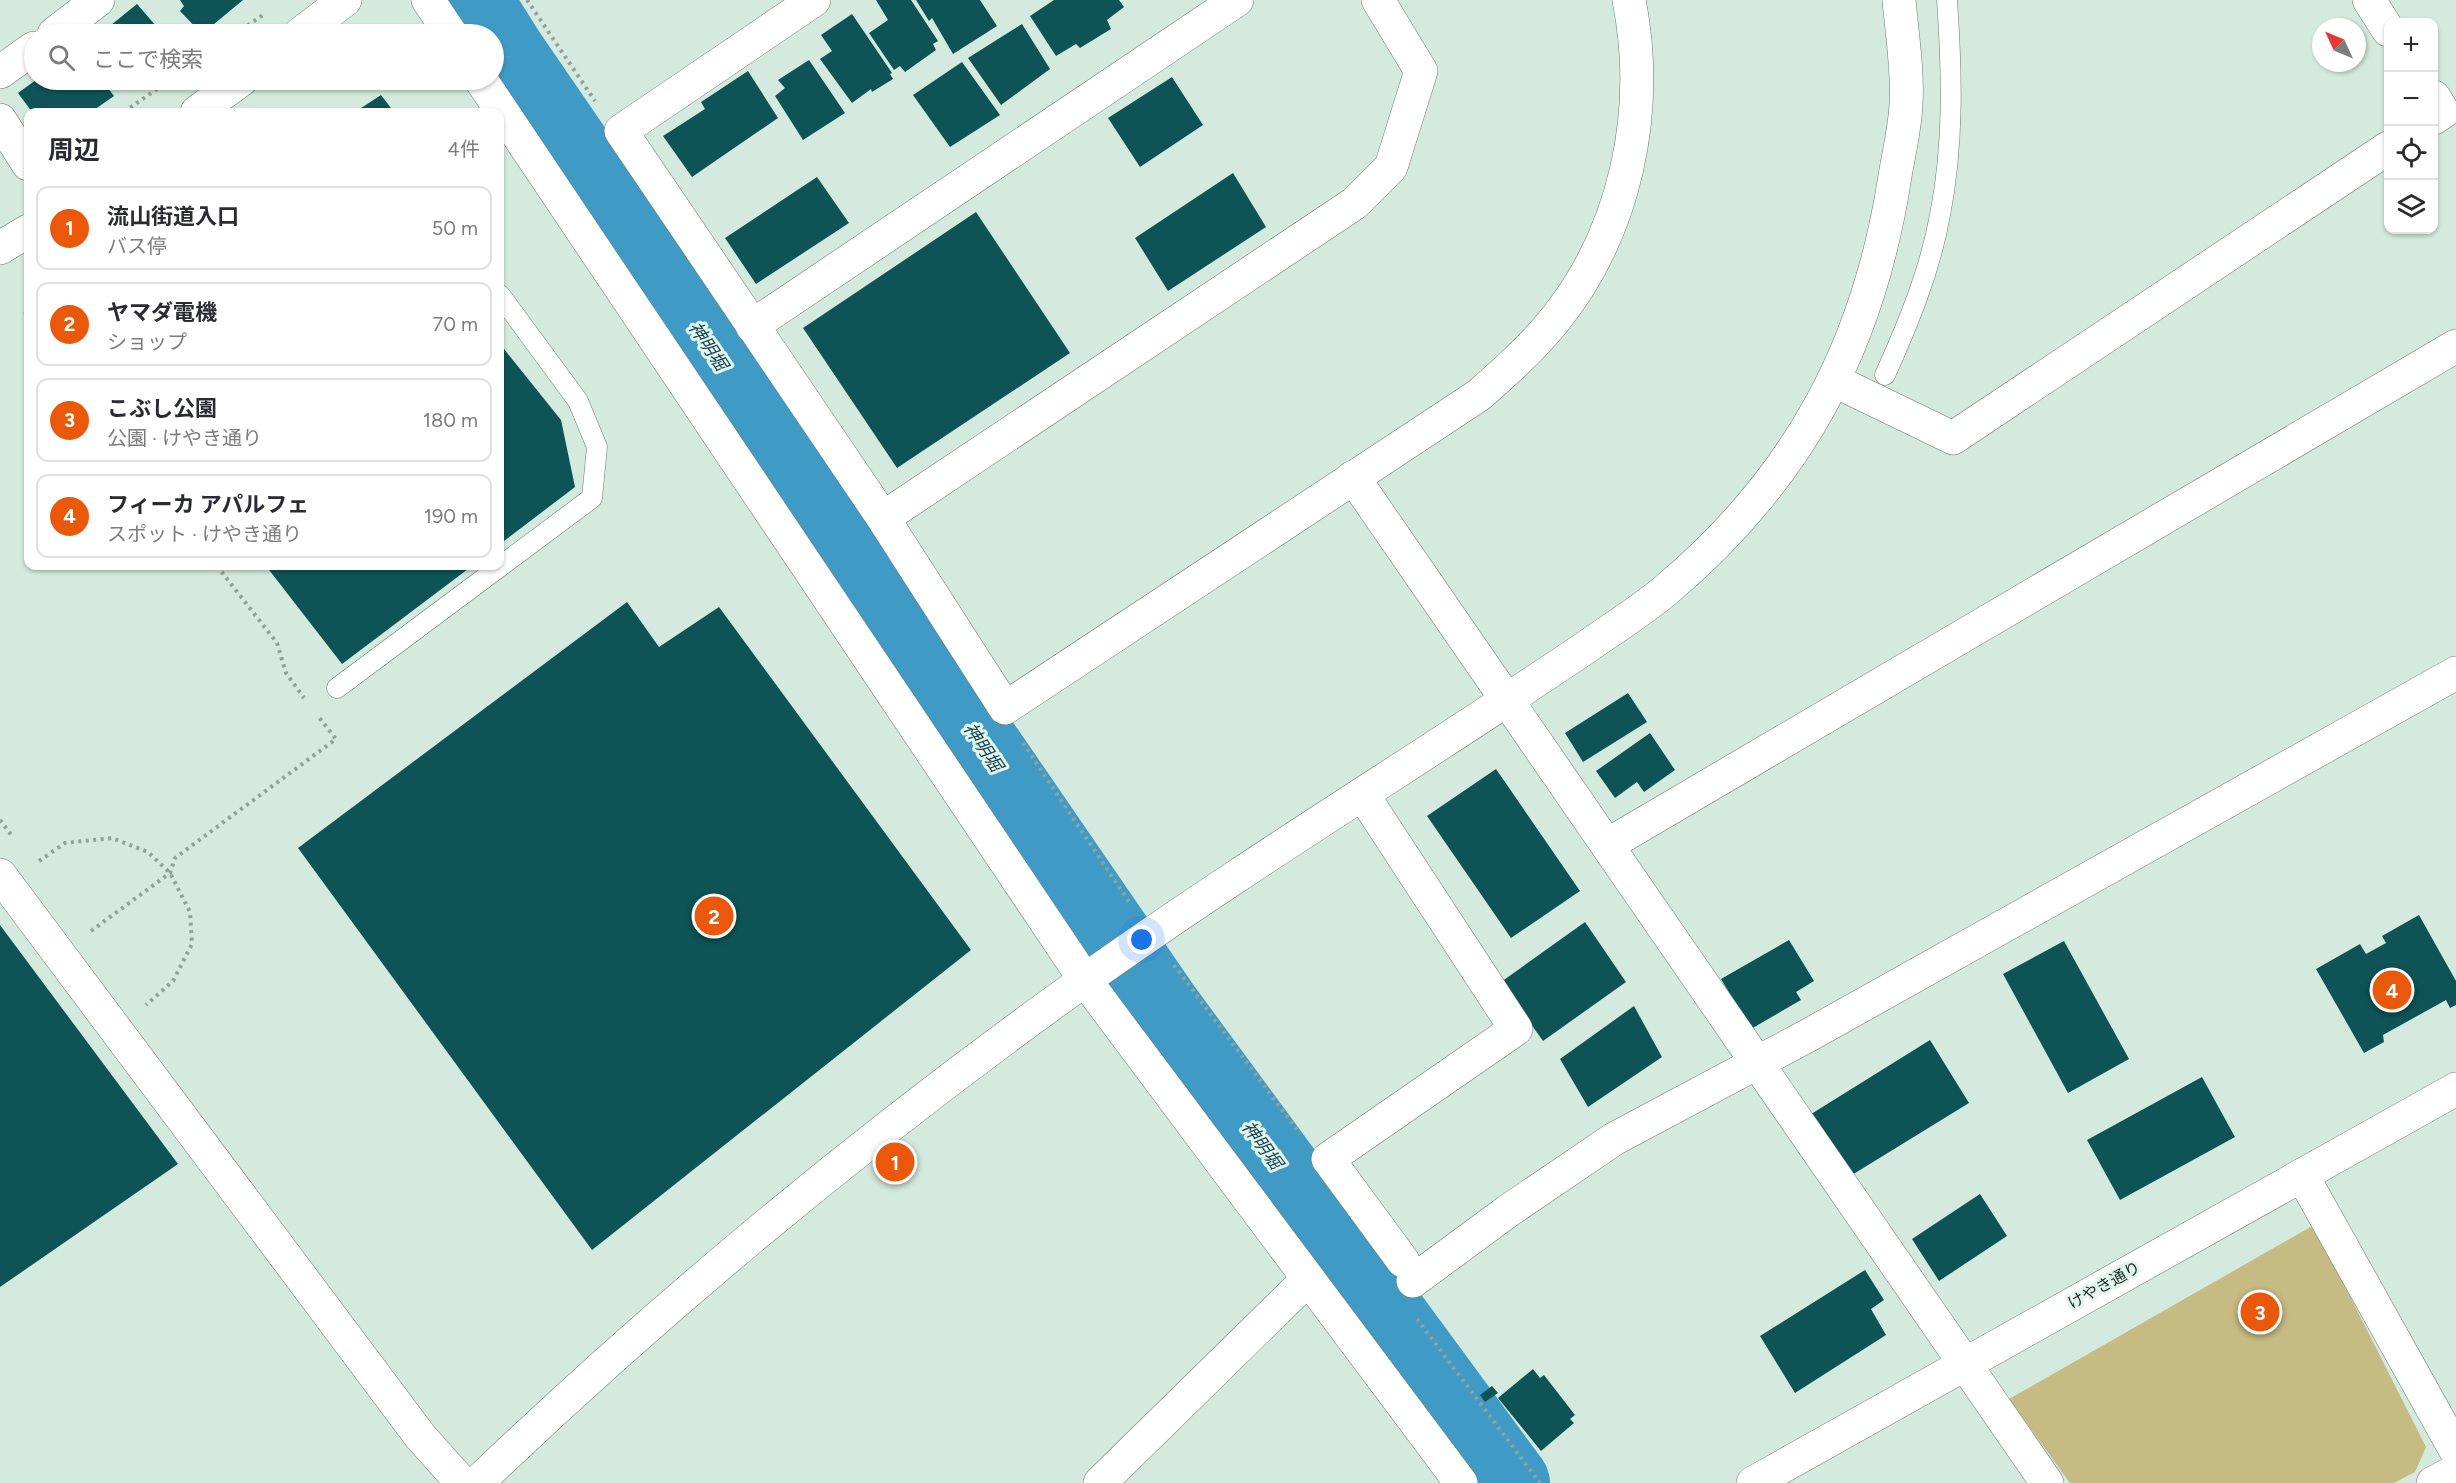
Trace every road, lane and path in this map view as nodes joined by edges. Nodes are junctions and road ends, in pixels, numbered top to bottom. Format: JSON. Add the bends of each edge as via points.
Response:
{"nodes":[{"id":1,"x":98,"y":0,"type":"edge"},
{"id":2,"x":345,"y":0,"type":"edge"},
{"id":3,"x":428,"y":0,"type":"edge"},
{"id":4,"x":527,"y":0,"type":"edge"},
{"id":5,"x":814,"y":0,"type":"edge"},
{"id":6,"x":1237,"y":0,"type":"edge"},
{"id":7,"x":1378,"y":0,"type":"edge"},
{"id":8,"x":1629,"y":0,"type":"edge"},
{"id":9,"x":1899,"y":0,"type":"edge"},
{"id":10,"x":1947,"y":0,"type":"edge"},
{"id":11,"x":2369,"y":0,"type":"edge"},
{"id":12,"x":274,"y":7,"type":"dead end"},
{"id":13,"x":67,"y":24,"type":"edge"},
{"id":14,"x":249,"y":24,"type":"edge"},
{"id":15,"x":313,"y":24,"type":"edge"},
{"id":16,"x":444,"y":24,"type":"edge"},
{"id":17,"x":2384,"y":24,"type":"edge"},
{"id":18,"x":24,"y":55,"type":"edge"},
{"id":19,"x":0,"y":72,"type":"edge"},
{"id":20,"x":156,"y":90,"type":"edge"},
{"id":21,"x":227,"y":90,"type":"edge"},
{"id":22,"x":488,"y":90,"type":"edge"},
{"id":23,"x":130,"y":108,"type":"edge"},
{"id":24,"x":202,"y":108,"type":"edge"},
{"id":25,"x":500,"y":108,"type":"edge"},
{"id":26,"x":504,"y":113,"type":"edge"},
{"id":27,"x":0,"y":120,"type":"edge"},
{"id":28,"x":621,"y":131,"type":"junction"},
{"id":29,"x":2384,"y":151,"type":"edge"},
{"id":30,"x":24,"y":158,"type":"edge"},
{"id":31,"x":24,"y":233,"type":"edge"},
{"id":32,"x":0,"y":248,"type":"edge"},
{"id":33,"x":504,"y":300,"type":"edge"},
{"id":34,"x":752,"y":326,"type":"junction"},
{"id":35,"x":2456,"y":346,"type":"edge"},
{"id":36,"x":1885,"y":375,"type":"dead end"},
{"id":37,"x":1835,"y":381,"type":"junction"},
{"id":38,"x":1353,"y":477,"type":"junction"},
{"id":39,"x":883,"y":518,"type":"junction"},
{"id":40,"x":504,"y":563,"type":"edge"},
{"id":41,"x":220,"y":570,"type":"edge"},
{"id":42,"x":495,"y":570,"type":"edge"},
{"id":43,"x":2456,"y":673,"type":"edge"},
{"id":44,"x":336,"y":688,"type":"dead end"},
{"id":45,"x":1506,"y":702,"type":"junction"},
{"id":46,"x":1005,"y":708,"type":"junction"},
{"id":47,"x":1363,"y":795,"type":"junction"},
{"id":48,"x":1609,"y":844,"type":"junction"},
{"id":49,"x":34,"y":865,"type":"dead end"},
{"id":50,"x":170,"y":873,"type":"junction"},
{"id":51,"x":0,"y":875,"type":"edge"},
{"id":52,"x":1130,"y":904,"type":"dead end"},
{"id":53,"x":86,"y":935,"type":"dead end"},
{"id":54,"x":1172,"y":962,"type":"dead end"},
{"id":55,"x":1095,"y":973,"type":"junction"},
{"id":56,"x":141,"y":1010,"type":"dead end"},
{"id":57,"x":1757,"y":1064,"type":"junction"},
{"id":58,"x":2456,"y":1089,"type":"edge"},
{"id":59,"x":1328,"y":1159,"type":"junction"},
{"id":60,"x":2302,"y":1175,"type":"junction"},
{"id":61,"x":1408,"y":1271,"type":"junction"},
{"id":62,"x":1308,"y":1279,"type":"junction"},
{"id":63,"x":1962,"y":1363,"type":"junction"},
{"id":64,"x":2456,"y":1451,"type":"edge"},
{"id":65,"x":2456,"y":1471,"type":"edge"},
{"id":66,"x":462,"y":1483,"type":"edge"},
{"id":67,"x":477,"y":1483,"type":"edge"},
{"id":68,"x":1100,"y":1483,"type":"edge"},
{"id":69,"x":1461,"y":1483,"type":"edge"},
{"id":70,"x":1540,"y":1483,"type":"edge"},
{"id":71,"x":1753,"y":1483,"type":"edge"},
{"id":72,"x":2047,"y":1483,"type":"edge"},
{"id":73,"x":2433,"y":1483,"type":"edge"}],
"edges":[{"from":1,"to":13,"type":"street"},
{"from":2,"to":15,"type":"street"},
{"from":3,"to":16,"type":"street"},
{"from":4,"to":28,"type":"path","via":[[608,119]]},
{"from":5,"to":28,"type":"street"},
{"from":6,"to":34,"type":"street"},
{"from":7,"to":39,"type":"street","via":[[1421,70],[1392,167],[1354,204]]},
{"from":8,"to":38,"type":"street","via":[[1637,38],[1636,104],[1628,169],[1592,265],[1554,321],[1518,361],[1479,395]]},
{"from":9,"to":37,"type":"street","via":[[1906,103],[1887,228],[1865,308]]},
{"from":10,"to":36,"type":"lane","via":[[1951,60],[1949,158],[1940,216],[1921,289]]},
{"from":11,"to":17,"type":"street"},
{"from":12,"to":14,"type":"path"},
{"from":18,"to":19,"type":"street"},
{"from":20,"to":23,"type":"path"},
{"from":21,"to":24,"type":"street"},
{"from":22,"to":25,"type":"street"},
{"from":26,"to":55,"type":"street"},
{"from":27,"to":30,"type":"street"},
{"from":28,"to":34,"type":"street"},
{"from":29,"to":37,"type":"street","via":[[1953,438]]},
{"from":31,"to":32,"type":"street"},
{"from":33,"to":40,"type":"lane","via":[[578,401],[597,447],[592,498]]},
{"from":34,"to":39,"type":"street"},
{"from":35,"to":48,"type":"street"},
{"from":37,"to":45,"type":"street","via":[[1804,436],[1761,495],[1712,547],[1665,590]]},
{"from":38,"to":45,"type":"street"},
{"from":38,"to":46,"type":"street"},
{"from":39,"to":46,"type":"street"},
{"from":41,"to":50,"type":"path","via":[[277,643],[286,673],[336,739],[175,858]]},
{"from":42,"to":44,"type":"lane"},
{"from":43,"to":57,"type":"street"},
{"from":45,"to":47,"type":"street"},
{"from":45,"to":48,"type":"street"},
{"from":46,"to":52,"type":"path","via":[[1011,725]]},
{"from":47,"to":55,"type":"street"},
{"from":47,"to":59,"type":"street","via":[[1516,1029]]},
{"from":48,"to":57,"type":"street"},
{"from":49,"to":50,"type":"path","via":[[65,843],[112,838],[148,852]]},
{"from":50,"to":53,"type":"path"},
{"from":50,"to":56,"type":"path","via":[[190,912],[192,944],[173,981]]},
{"from":51,"to":66,"type":"street","via":[[437,1457]]},
{"from":54,"to":59,"type":"path","via":[[1309,1146]]},
{"from":55,"to":62,"type":"street"},
{"from":55,"to":67,"type":"street","via":[[813,1187],[624,1345]]},
{"from":57,"to":61,"type":"street","via":[[1614,1139],[1508,1211]]},
{"from":57,"to":63,"type":"street"},
{"from":58,"to":60,"type":"street","name":"けやき通り"},
{"from":59,"to":61,"type":"street"},
{"from":60,"to":63,"type":"street","name":"けやき通り"},
{"from":60,"to":64,"type":"street"},
{"from":61,"to":70,"type":"path","via":[[1409,1307]]},
{"from":62,"to":68,"type":"street"},
{"from":62,"to":69,"type":"street"},
{"from":63,"to":71,"type":"street","name":"けやき通り"},
{"from":63,"to":72,"type":"street"},
{"from":65,"to":73,"type":"street"}]}
